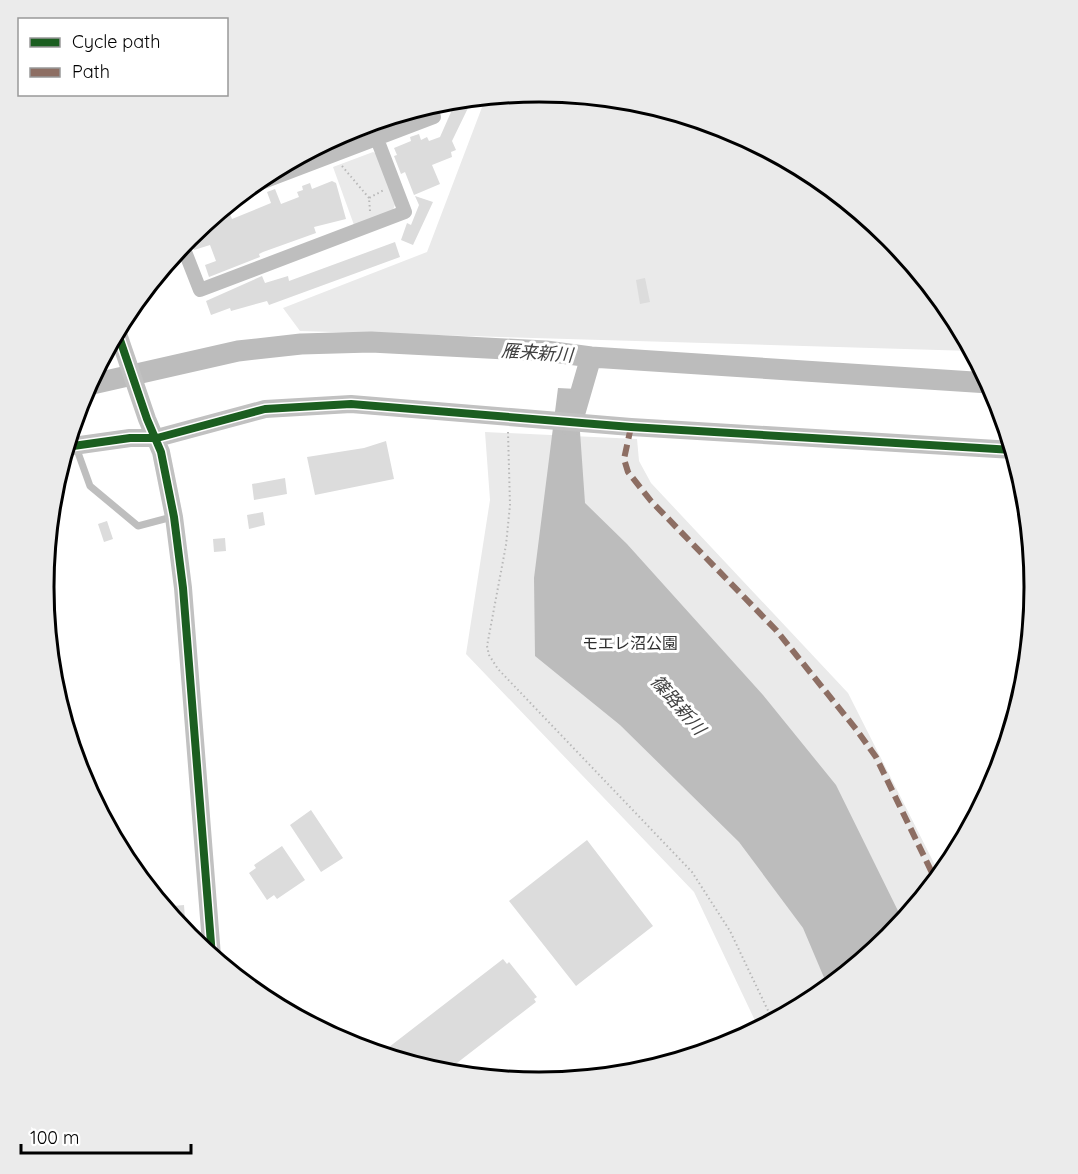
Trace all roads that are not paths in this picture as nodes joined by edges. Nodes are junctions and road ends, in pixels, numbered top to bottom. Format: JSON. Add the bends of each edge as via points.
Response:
{"nodes":[{"id":1,"x":433,"y":114,"type":"edge"},
{"id":2,"x":377,"y":139,"type":"junction"},
{"id":3,"x":314,"y":158,"type":"edge"},
{"id":4,"x":186,"y":254,"type":"edge"},
{"id":5,"x":119,"y":344,"type":"edge"},
{"id":6,"x":157,"y":438,"type":"junction"},
{"id":7,"x":76,"y":445,"type":"edge"},
{"id":8,"x":1004,"y":449,"type":"edge"},
{"id":9,"x":74,"y":452,"type":"edge"},
{"id":10,"x":174,"y":517,"type":"junction"},
{"id":11,"x":211,"y":944,"type":"edge"}],
"edges":[{"from":1,"to":2,"type":"street","via":[[434,117]]},
{"from":2,"to":3,"type":"street"},
{"from":2,"to":4,"type":"street","via":[[405,212],[200,290]]},
{"from":5,"to":6,"type":"street"},
{"from":6,"to":7,"type":"street"},
{"from":6,"to":8,"type":"street","via":[[266,409],[351,404],[513,423]]},
{"from":6,"to":10,"type":"street"},
{"from":9,"to":10,"type":"lane","via":[[90,486],[138,526]]},
{"from":10,"to":11,"type":"street"}]}
